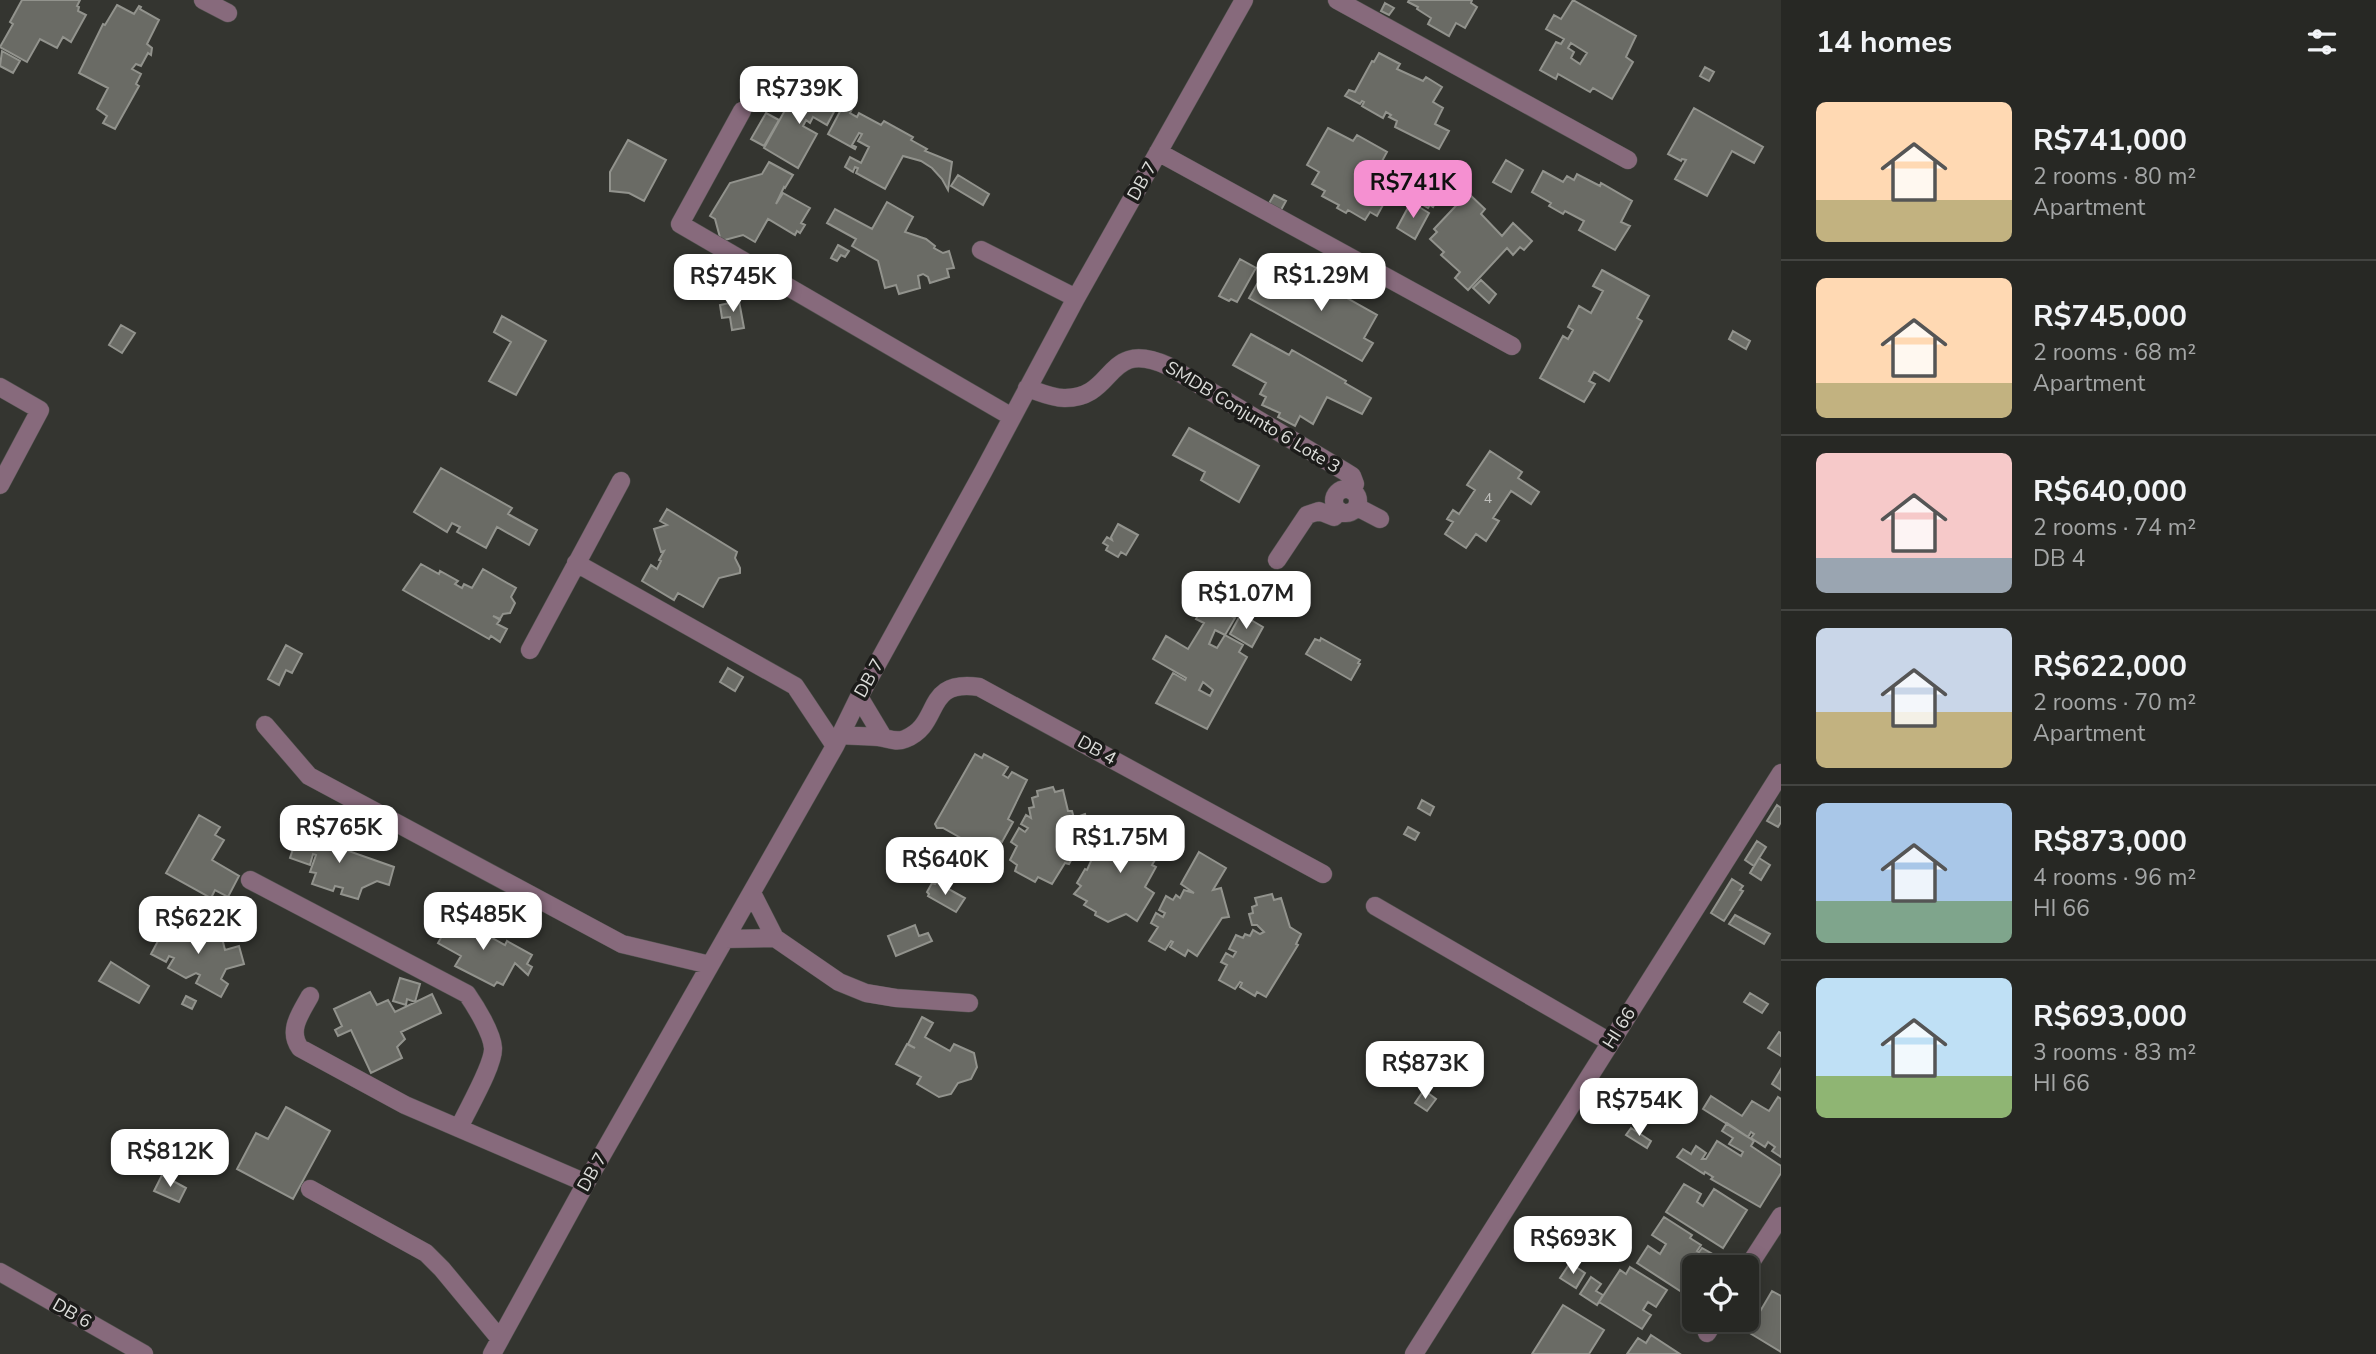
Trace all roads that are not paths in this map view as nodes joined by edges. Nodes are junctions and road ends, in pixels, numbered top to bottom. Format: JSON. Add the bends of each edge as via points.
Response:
{"nodes":[{"id":1,"x":203,"y":0,"type":"edge"},
{"id":2,"x":1244,"y":0,"type":"edge"},
{"id":3,"x":1337,"y":0,"type":"edge"},
{"id":4,"x":228,"y":13,"type":"dead end"},
{"id":5,"x":742,"y":111,"type":"dead end"},
{"id":6,"x":1158,"y":152,"type":"junction"},
{"id":7,"x":1628,"y":160,"type":"dead end"},
{"id":8,"x":981,"y":250,"type":"dead end"},
{"id":9,"x":1076,"y":298,"type":"junction"},
{"id":10,"x":1512,"y":346,"type":"dead end"},
{"id":11,"x":0,"y":387,"type":"edge"},
{"id":12,"x":1027,"y":388,"type":"junction"},
{"id":13,"x":1012,"y":417,"type":"junction"},
{"id":14,"x":621,"y":481,"type":"dead end"},
{"id":15,"x":0,"y":485,"type":"edge"},
{"id":16,"x":1350,"y":503,"type":"junction"},
{"id":17,"x":1380,"y":519,"type":"dead end"},
{"id":18,"x":1278,"y":560,"type":"dead end"},
{"id":19,"x":576,"y":563,"type":"junction"},
{"id":20,"x":530,"y":650,"type":"dead end"},
{"id":21,"x":859,"y":696,"type":"junction"},
{"id":22,"x":265,"y":725,"type":"dead end"},
{"id":23,"x":883,"y":737,"type":"junction"},
{"id":24,"x":837,"y":740,"type":"junction"},
{"id":25,"x":1781,"y":773,"type":"edge"},
{"id":26,"x":1323,"y":874,"type":"dead end"},
{"id":27,"x":250,"y":880,"type":"dead end"},
{"id":28,"x":752,"y":893,"type":"junction"},
{"id":29,"x":1375,"y":906,"type":"dead end"},
{"id":30,"x":775,"y":938,"type":"junction"},
{"id":31,"x":725,"y":939,"type":"junction"},
{"id":32,"x":710,"y":965,"type":"junction"},
{"id":33,"x":310,"y":996,"type":"dead end"},
{"id":34,"x":969,"y":1003,"type":"dead end"},
{"id":35,"x":1610,"y":1042,"type":"junction"},
{"id":36,"x":459,"y":1128,"type":"junction"},
{"id":37,"x":586,"y":1183,"type":"junction"},
{"id":38,"x":310,"y":1189,"type":"dead end"},
{"id":39,"x":1781,"y":1216,"type":"edge"},
{"id":40,"x":1756,"y":1255,"type":"edge"},
{"id":41,"x":0,"y":1272,"type":"edge"},
{"id":42,"x":496,"y":1347,"type":"edge"},
{"id":43,"x":144,"y":1354,"type":"edge"},
{"id":44,"x":1414,"y":1354,"type":"edge"}],
"edges":[{"from":1,"to":4,"type":"street"},
{"from":2,"to":6,"type":"street","name":"DB 7"},
{"from":3,"to":7,"type":"street"},
{"from":5,"to":13,"type":"street","via":[[680,224]]},
{"from":6,"to":9,"type":"street","name":"DB 7"},
{"from":6,"to":10,"type":"street"},
{"from":8,"to":9,"type":"street"},
{"from":9,"to":12,"type":"street","name":"DB 7"},
{"from":11,"to":15,"type":"street","via":[[40,410]]},
{"from":12,"to":13,"type":"street","name":"DB 7"},
{"from":12,"to":16,"type":"street","name":"SMDB Conjunto 6 Lote 3","via":[[1075,397],[1100,385],[1118,365],[1137,357],[1150,358],[1352,476],[1355,484]]},
{"from":13,"to":21,"type":"street","name":"DB 7"},
{"from":14,"to":19,"type":"street"},
{"from":16,"to":17,"type":"street","name":"SMDB Conjunto 6 Lote 3"},
{"from":16,"to":18,"type":"street","via":[[1334,517],[1318,511],[1307,515]]},
{"from":19,"to":20,"type":"street"},
{"from":19,"to":24,"type":"street","via":[[795,686]]},
{"from":21,"to":23,"type":"street"},
{"from":21,"to":24,"type":"street","name":"DB 7"},
{"from":22,"to":32,"type":"street","via":[[309,776],[622,944]]},
{"from":23,"to":24,"type":"street","name":"DB 4"},
{"from":23,"to":26,"type":"street","name":"DB 4","via":[[902,741],[916,733],[953,685],[979,687]]},
{"from":24,"to":28,"type":"street","name":"DB 7"},
{"from":25,"to":35,"type":"street","name":"HI 66"},
{"from":27,"to":36,"type":"street","via":[[467,994],[493,1046],[492,1059]]},
{"from":28,"to":30,"type":"street"},
{"from":28,"to":31,"type":"street","name":"DB 7"},
{"from":29,"to":35,"type":"street"},
{"from":30,"to":31,"type":"street"},
{"from":30,"to":34,"type":"street","via":[[839,982],[866,993]]},
{"from":31,"to":32,"type":"street","name":"DB 7"},
{"from":32,"to":37,"type":"street","name":"DB 7"},
{"from":33,"to":36,"type":"street","via":[[294,1026],[300,1048],[405,1105]]},
{"from":35,"to":44,"type":"street","name":"HI 66"},
{"from":36,"to":37,"type":"street"},
{"from":37,"to":42,"type":"street","name":"DB 7"},
{"from":38,"to":42,"type":"street","via":[[426,1253]]},
{"from":39,"to":40,"type":"street"},
{"from":41,"to":43,"type":"street","name":"DB 6"}]}
